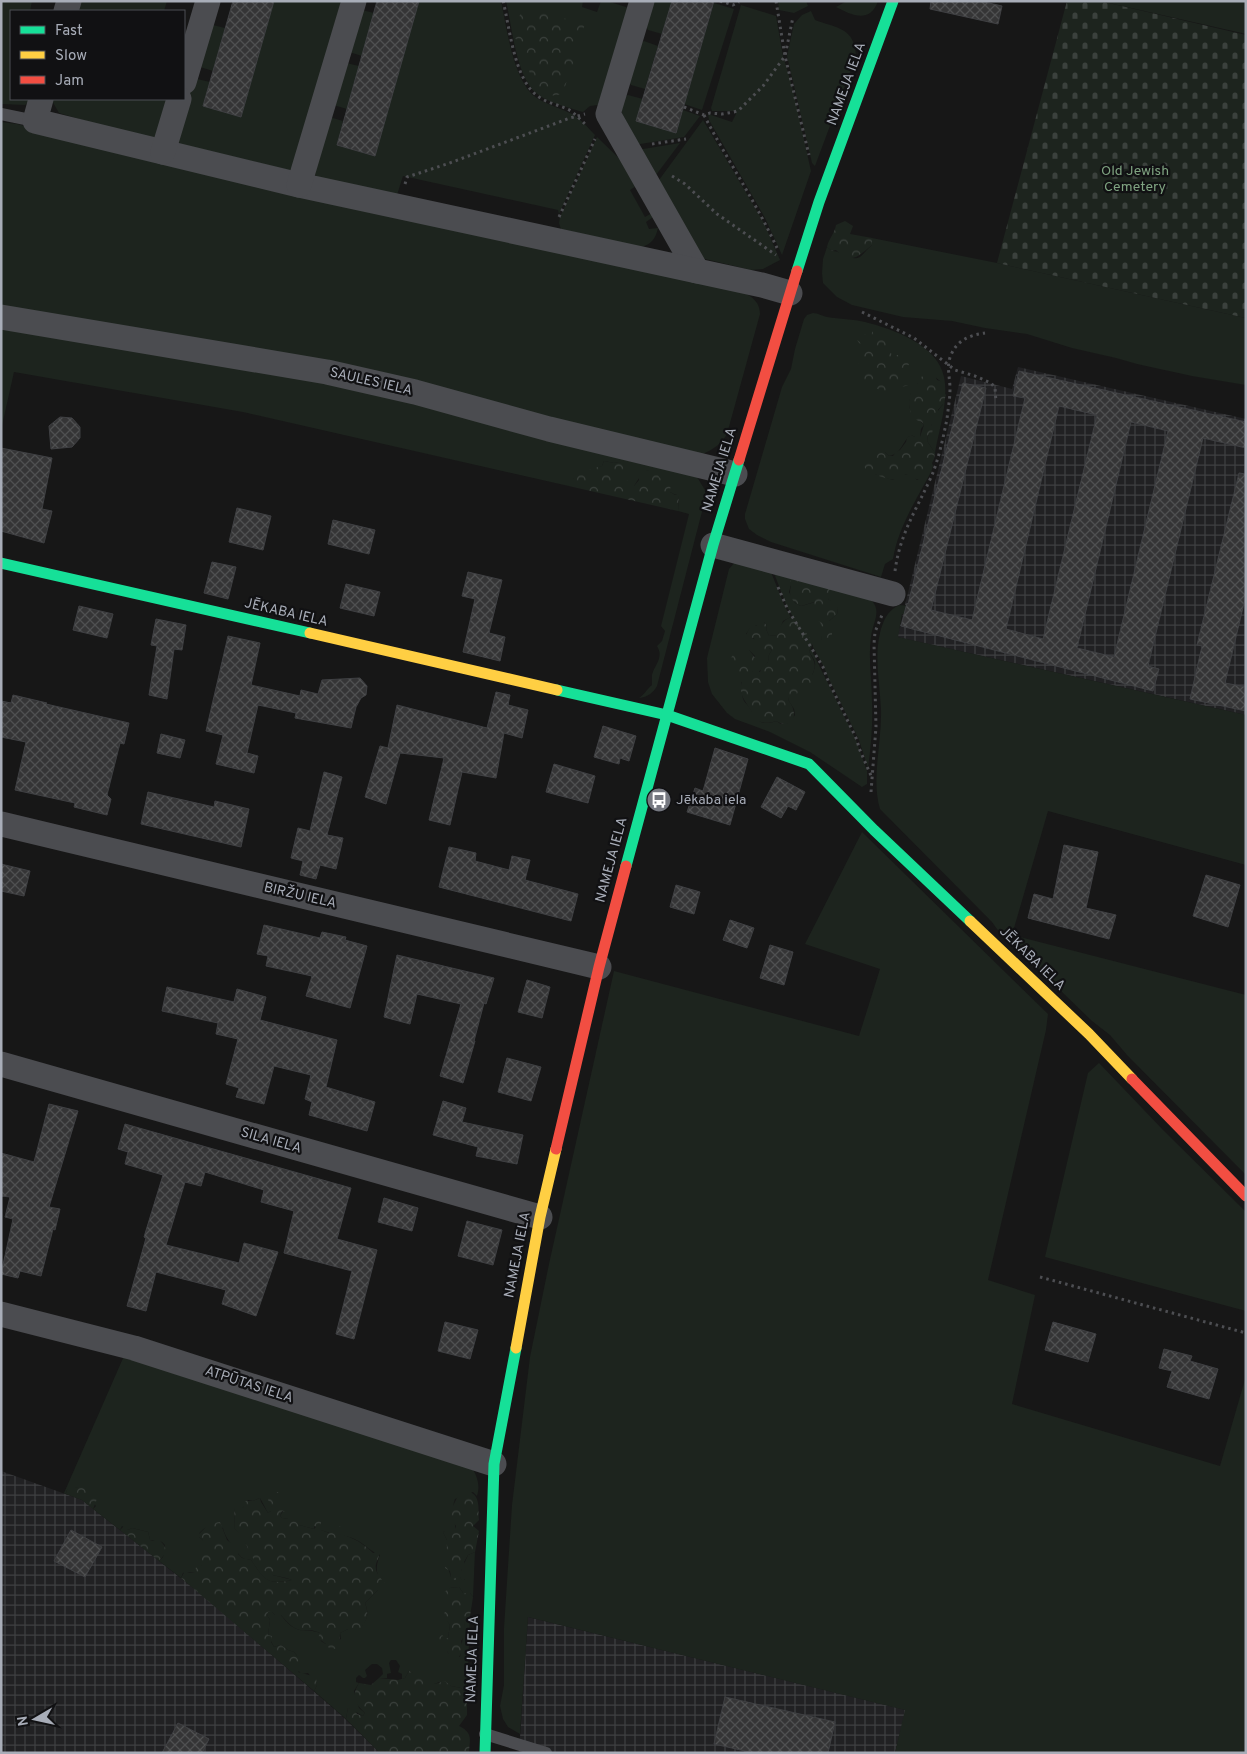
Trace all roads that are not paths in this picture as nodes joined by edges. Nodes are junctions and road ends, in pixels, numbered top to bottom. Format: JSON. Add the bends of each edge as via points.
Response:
{"nodes":[{"id":1,"x":208,"y":1,"type":"edge"},
{"id":2,"x":354,"y":1,"type":"edge"},
{"id":3,"x":642,"y":1,"type":"edge"},
{"id":4,"x":893,"y":1,"type":"edge"},
{"id":5,"x":185,"y":79,"type":"edge"},
{"id":6,"x":179,"y":100,"type":"edge"},
{"id":7,"x":38,"y":110,"type":"edge"},
{"id":8,"x":1,"y":114,"type":"edge"},
{"id":9,"x":163,"y":152,"type":"junction"},
{"id":10,"x":299,"y":185,"type":"junction"},
{"id":11,"x":697,"y":271,"type":"junction"},
{"id":12,"x":790,"y":293,"type":"junction"},
{"id":13,"x":1,"y":317,"type":"edge"},
{"id":14,"x":735,"y":474,"type":"junction"},
{"id":15,"x":713,"y":545,"type":"junction"},
{"id":16,"x":1,"y":564,"type":"edge"},
{"id":17,"x":893,"y":594,"type":"road end"},
{"id":18,"x":667,"y":715,"type":"junction"},
{"id":19,"x":1,"y":824,"type":"edge"},
{"id":20,"x":599,"y":967,"type":"junction"},
{"id":21,"x":1,"y":1064,"type":"edge"},
{"id":22,"x":1246,"y":1196,"type":"edge"},
{"id":23,"x":540,"y":1217,"type":"junction"},
{"id":24,"x":1,"y":1314,"type":"edge"},
{"id":25,"x":494,"y":1464,"type":"junction"},
{"id":26,"x":485,"y":1734,"type":"junction"},
{"id":27,"x":485,"y":1753,"type":"edge"},
{"id":28,"x":546,"y":1753,"type":"edge"}],
"edges":[{"from":1,"to":5,"type":"street"},
{"from":2,"to":10,"type":"street"},
{"from":3,"to":11,"type":"street","via":[[598,120],[628,148]]},
{"from":4,"to":12,"type":"street","name":"NAMEJA IELA"},
{"from":6,"to":9,"type":"street"},
{"from":7,"to":8,"type":"lane"},
{"from":7,"to":9,"type":"street"},
{"from":9,"to":10,"type":"street"},
{"from":10,"to":11,"type":"street"},
{"from":11,"to":12,"type":"street"},
{"from":12,"to":14,"type":"street","name":"NAMEJA IELA"},
{"from":13,"to":14,"type":"street","name":"SAULES IELA","via":[[327,372]]},
{"from":14,"to":15,"type":"street","name":"NAMEJA IELA"},
{"from":15,"to":17,"type":"street"},
{"from":15,"to":18,"type":"street","name":"NAMEJA IELA"},
{"from":16,"to":18,"type":"street","name":"JĒKABA IELA"},
{"from":18,"to":20,"type":"street","name":"NAMEJA IELA"},
{"from":18,"to":22,"type":"street","name":"JĒKABA IELA","via":[[809,764],[1089,1034]]},
{"from":19,"to":20,"type":"street","name":"BIRŽU IELA"},
{"from":20,"to":23,"type":"street","name":"NAMEJA IELA"},
{"from":21,"to":23,"type":"street","name":"SILA IELA"},
{"from":23,"to":25,"type":"street","name":"NAMEJA IELA"},
{"from":24,"to":25,"type":"street","name":"ATPŪTAS IELA","via":[[134,1348]]},
{"from":25,"to":26,"type":"street","name":"NAMEJA IELA"},
{"from":26,"to":27,"type":"street","name":"NAMEJA IELA"},
{"from":26,"to":28,"type":"lane"}]}
